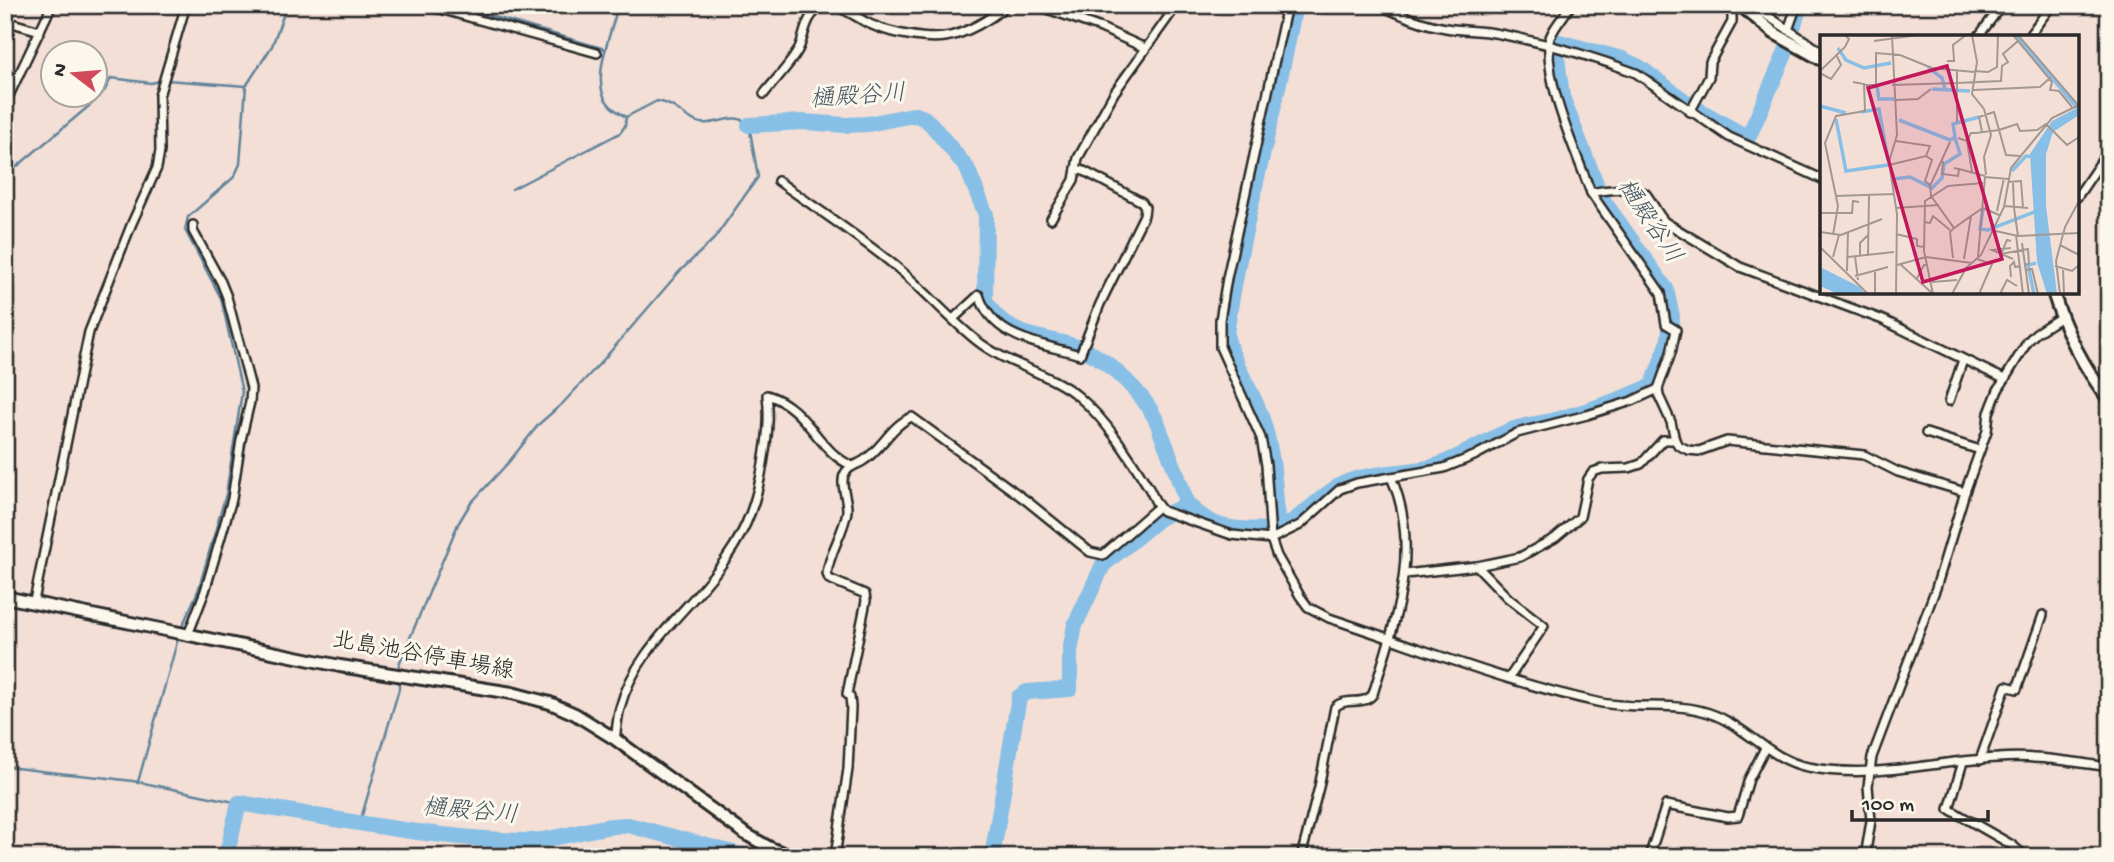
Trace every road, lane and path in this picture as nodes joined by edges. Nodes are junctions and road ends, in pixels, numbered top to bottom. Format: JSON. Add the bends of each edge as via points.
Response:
{"nodes":[{"id":1,"x":52,"y":5,"type":"edge"},
{"id":2,"x":186,"y":5,"type":"edge"},
{"id":3,"x":416,"y":5,"type":"edge"},
{"id":4,"x":1007,"y":5,"type":"edge"},
{"id":5,"x":1036,"y":5,"type":"edge"},
{"id":6,"x":1177,"y":5,"type":"edge"},
{"id":7,"x":1287,"y":5,"type":"edge"},
{"id":8,"x":1379,"y":5,"type":"edge"},
{"id":9,"x":1571,"y":5,"type":"edge"},
{"id":10,"x":1725,"y":5,"type":"edge"},
{"id":11,"x":1740,"y":5,"type":"edge"},
{"id":12,"x":1751,"y":5,"type":"edge"},
{"id":13,"x":1797,"y":5,"type":"edge"},
{"id":14,"x":2002,"y":5,"type":"edge"},
{"id":15,"x":2052,"y":5,"type":"edge"},
{"id":16,"x":823,"y":6,"type":"edge"},
{"id":17,"x":440,"y":7,"type":"edge"},
{"id":18,"x":5,"y":21,"type":"edge"},
{"id":19,"x":1788,"y":30,"type":"junction"},
{"id":20,"x":40,"y":31,"type":"junction"},
{"id":21,"x":1980,"y":35,"type":"edge"},
{"id":22,"x":2030,"y":35,"type":"edge"},
{"id":23,"x":1555,"y":47,"type":"junction"},
{"id":24,"x":1145,"y":48,"type":"junction"},
{"id":25,"x":1820,"y":51,"type":"edge"},
{"id":26,"x":597,"y":53,"type":"dead end"},
{"id":27,"x":1820,"y":59,"type":"edge"},
{"id":28,"x":764,"y":94,"type":"dead end"},
{"id":29,"x":5,"y":104,"type":"edge"},
{"id":30,"x":1690,"y":112,"type":"junction"},
{"id":31,"x":2109,"y":150,"type":"edge"},
{"id":32,"x":1076,"y":169,"type":"junction"},
{"id":33,"x":1820,"y":178,"type":"edge"},
{"id":34,"x":778,"y":181,"type":"dead end"},
{"id":35,"x":1596,"y":192,"type":"junction"},
{"id":36,"x":2079,"y":194,"type":"edge"},
{"id":37,"x":1051,"y":219,"type":"dead end"},
{"id":38,"x":192,"y":225,"type":"dead end"},
{"id":39,"x":2054,"y":294,"type":"edge"},
{"id":40,"x":2061,"y":317,"type":"junction"},
{"id":41,"x":953,"y":319,"type":"junction"},
{"id":42,"x":1963,"y":360,"type":"junction"},
{"id":43,"x":2004,"y":379,"type":"junction"},
{"id":44,"x":1654,"y":390,"type":"junction"},
{"id":45,"x":2109,"y":400,"type":"edge"},
{"id":46,"x":1949,"y":401,"type":"dead end"},
{"id":47,"x":1926,"y":433,"type":"dead end"},
{"id":48,"x":1671,"y":440,"type":"junction"},
{"id":49,"x":1980,"y":450,"type":"junction"},
{"id":50,"x":853,"y":466,"type":"junction"},
{"id":51,"x":1391,"y":477,"type":"junction"},
{"id":52,"x":1965,"y":492,"type":"junction"},
{"id":53,"x":1164,"y":511,"type":"junction"},
{"id":54,"x":1271,"y":536,"type":"junction"},
{"id":55,"x":1476,"y":566,"type":"junction"},
{"id":56,"x":1405,"y":574,"type":"junction"},
{"id":57,"x":5,"y":597,"type":"edge"},
{"id":58,"x":34,"y":601,"type":"junction"},
{"id":59,"x":2043,"y":615,"type":"dead end"},
{"id":60,"x":183,"y":633,"type":"junction"},
{"id":61,"x":1390,"y":638,"type":"junction"},
{"id":62,"x":1509,"y":678,"type":"junction"},
{"id":63,"x":615,"y":739,"type":"junction"},
{"id":64,"x":1765,"y":748,"type":"junction"},
{"id":65,"x":1980,"y":760,"type":"junction"},
{"id":66,"x":1963,"y":762,"type":"junction"},
{"id":67,"x":2109,"y":767,"type":"edge"},
{"id":68,"x":1868,"y":773,"type":"junction"},
{"id":69,"x":793,"y":857,"type":"edge"},
{"id":70,"x":835,"y":857,"type":"edge"},
{"id":71,"x":1301,"y":857,"type":"edge"},
{"id":72,"x":1649,"y":857,"type":"edge"},
{"id":73,"x":1865,"y":857,"type":"edge"},
{"id":74,"x":2026,"y":857,"type":"edge"}],
"edges":[{"from":1,"to":20,"type":"street"},
{"from":2,"to":58,"type":"street","via":[[159,96],[160,161],[89,332]]},
{"from":3,"to":17,"type":"street"},
{"from":4,"to":16,"type":"street","via":[[959,33],[933,38],[893,32]]},
{"from":5,"to":24,"type":"street"},
{"from":6,"to":24,"type":"street"},
{"from":7,"to":54,"type":"street","via":[[1227,278],[1219,335],[1220,347],[1261,438]]},
{"from":8,"to":23,"type":"street","via":[[1424,23]]},
{"from":9,"to":23,"type":"street","via":[[1549,40]]},
{"from":10,"to":30,"type":"street","via":[[1732,22]]},
{"from":11,"to":27,"type":"main road","via":[[1774,33]]},
{"from":12,"to":19,"type":"street"},
{"from":13,"to":19,"type":"street"},
{"from":14,"to":21,"type":"street"},
{"from":15,"to":22,"type":"street"},
{"from":16,"to":28,"type":"street","via":[[810,17],[799,50]]},
{"from":17,"to":26,"type":"street"},
{"from":18,"to":20,"type":"street"},
{"from":19,"to":25,"type":"street"},
{"from":20,"to":29,"type":"street"},
{"from":23,"to":30,"type":"street","via":[[1636,73]]},
{"from":23,"to":35,"type":"street","via":[[1557,98]]},
{"from":24,"to":32,"type":"street","via":[[1114,93]]},
{"from":30,"to":33,"type":"street","via":[[1730,137]]},
{"from":31,"to":36,"type":"street"},
{"from":32,"to":37,"type":"street"},
{"from":32,"to":41,"type":"street","via":[[1145,207],[1080,355],[1012,334],[984,310],[979,295]]},
{"from":34,"to":41,"type":"street","via":[[895,265]]},
{"from":35,"to":42,"type":"street","via":[[1645,193],[1665,222],[1728,261],[1883,320]]},
{"from":35,"to":44,"type":"street","via":[[1661,293],[1665,319],[1675,336]]},
{"from":38,"to":60,"type":"street","via":[[227,297],[251,388],[232,499],[205,591]]},
{"from":39,"to":40,"type":"main road"},
{"from":40,"to":43,"type":"street","via":[[2028,341]]},
{"from":40,"to":45,"type":"main road","via":[[2084,364]]},
{"from":41,"to":53,"type":"street","via":[[977,341],[1079,397],[1105,424]]},
{"from":42,"to":43,"type":"street"},
{"from":42,"to":46,"type":"street"},
{"from":43,"to":49,"type":"street"},
{"from":44,"to":48,"type":"street","via":[[1671,422]]},
{"from":44,"to":51,"type":"street","via":[[1598,412],[1517,433],[1444,468]]},
{"from":47,"to":49,"type":"street"},
{"from":48,"to":52,"type":"street","via":[[1699,451],[1727,441],[1864,455],[1898,472]]},
{"from":48,"to":55,"type":"street","via":[[1641,464],[1593,472],[1580,517],[1555,538],[1520,557]]},
{"from":49,"to":52,"type":"street"},
{"from":50,"to":53,"type":"street","via":[[912,417],[1098,556]]},
{"from":50,"to":63,"type":"street","via":[[841,461],[787,404],[767,395],[768,432],[758,495],[747,523],[728,557],[651,647],[626,690]]},
{"from":50,"to":70,"type":"street","via":[[844,475],[848,504],[827,574],[865,594],[866,601],[847,694],[851,707],[848,769]]},
{"from":51,"to":54,"type":"street","via":[[1340,489],[1300,525]]},
{"from":51,"to":56,"type":"street","via":[[1406,524]]},
{"from":52,"to":68,"type":"street","via":[[1936,588]]},
{"from":53,"to":54,"type":"street","via":[[1232,535]]},
{"from":54,"to":61,"type":"street","via":[[1277,556],[1308,607]]},
{"from":55,"to":56,"type":"street"},
{"from":55,"to":62,"type":"street","via":[[1544,626]]},
{"from":56,"to":61,"type":"street"},
{"from":57,"to":58,"type":"main road","name":"北島池谷停車場線"},
{"from":58,"to":60,"type":"main road","name":"北島池谷停車場線"},
{"from":59,"to":65,"type":"street","via":[[2017,689],[2006,686]]},
{"from":60,"to":63,"type":"main road","name":"北島池谷停車場線","via":[[512,693],[575,714]]},
{"from":61,"to":62,"type":"street"},
{"from":61,"to":71,"type":"street","via":[[1373,694],[1362,702],[1346,701],[1335,707]]},
{"from":62,"to":64,"type":"street","via":[[1598,702],[1700,710],[1744,730]]},
{"from":63,"to":69,"type":"main road","name":"北島池谷停車場線","via":[[744,833]]},
{"from":64,"to":68,"type":"street","via":[[1808,768]]},
{"from":64,"to":72,"type":"street","via":[[1738,816],[1666,805]]},
{"from":65,"to":66,"type":"street"},
{"from":65,"to":67,"type":"street","via":[[2031,758]]},
{"from":66,"to":68,"type":"street"},
{"from":66,"to":74,"type":"street","via":[[1950,809]]},
{"from":68,"to":73,"type":"street","via":[[1871,821]]}]}
